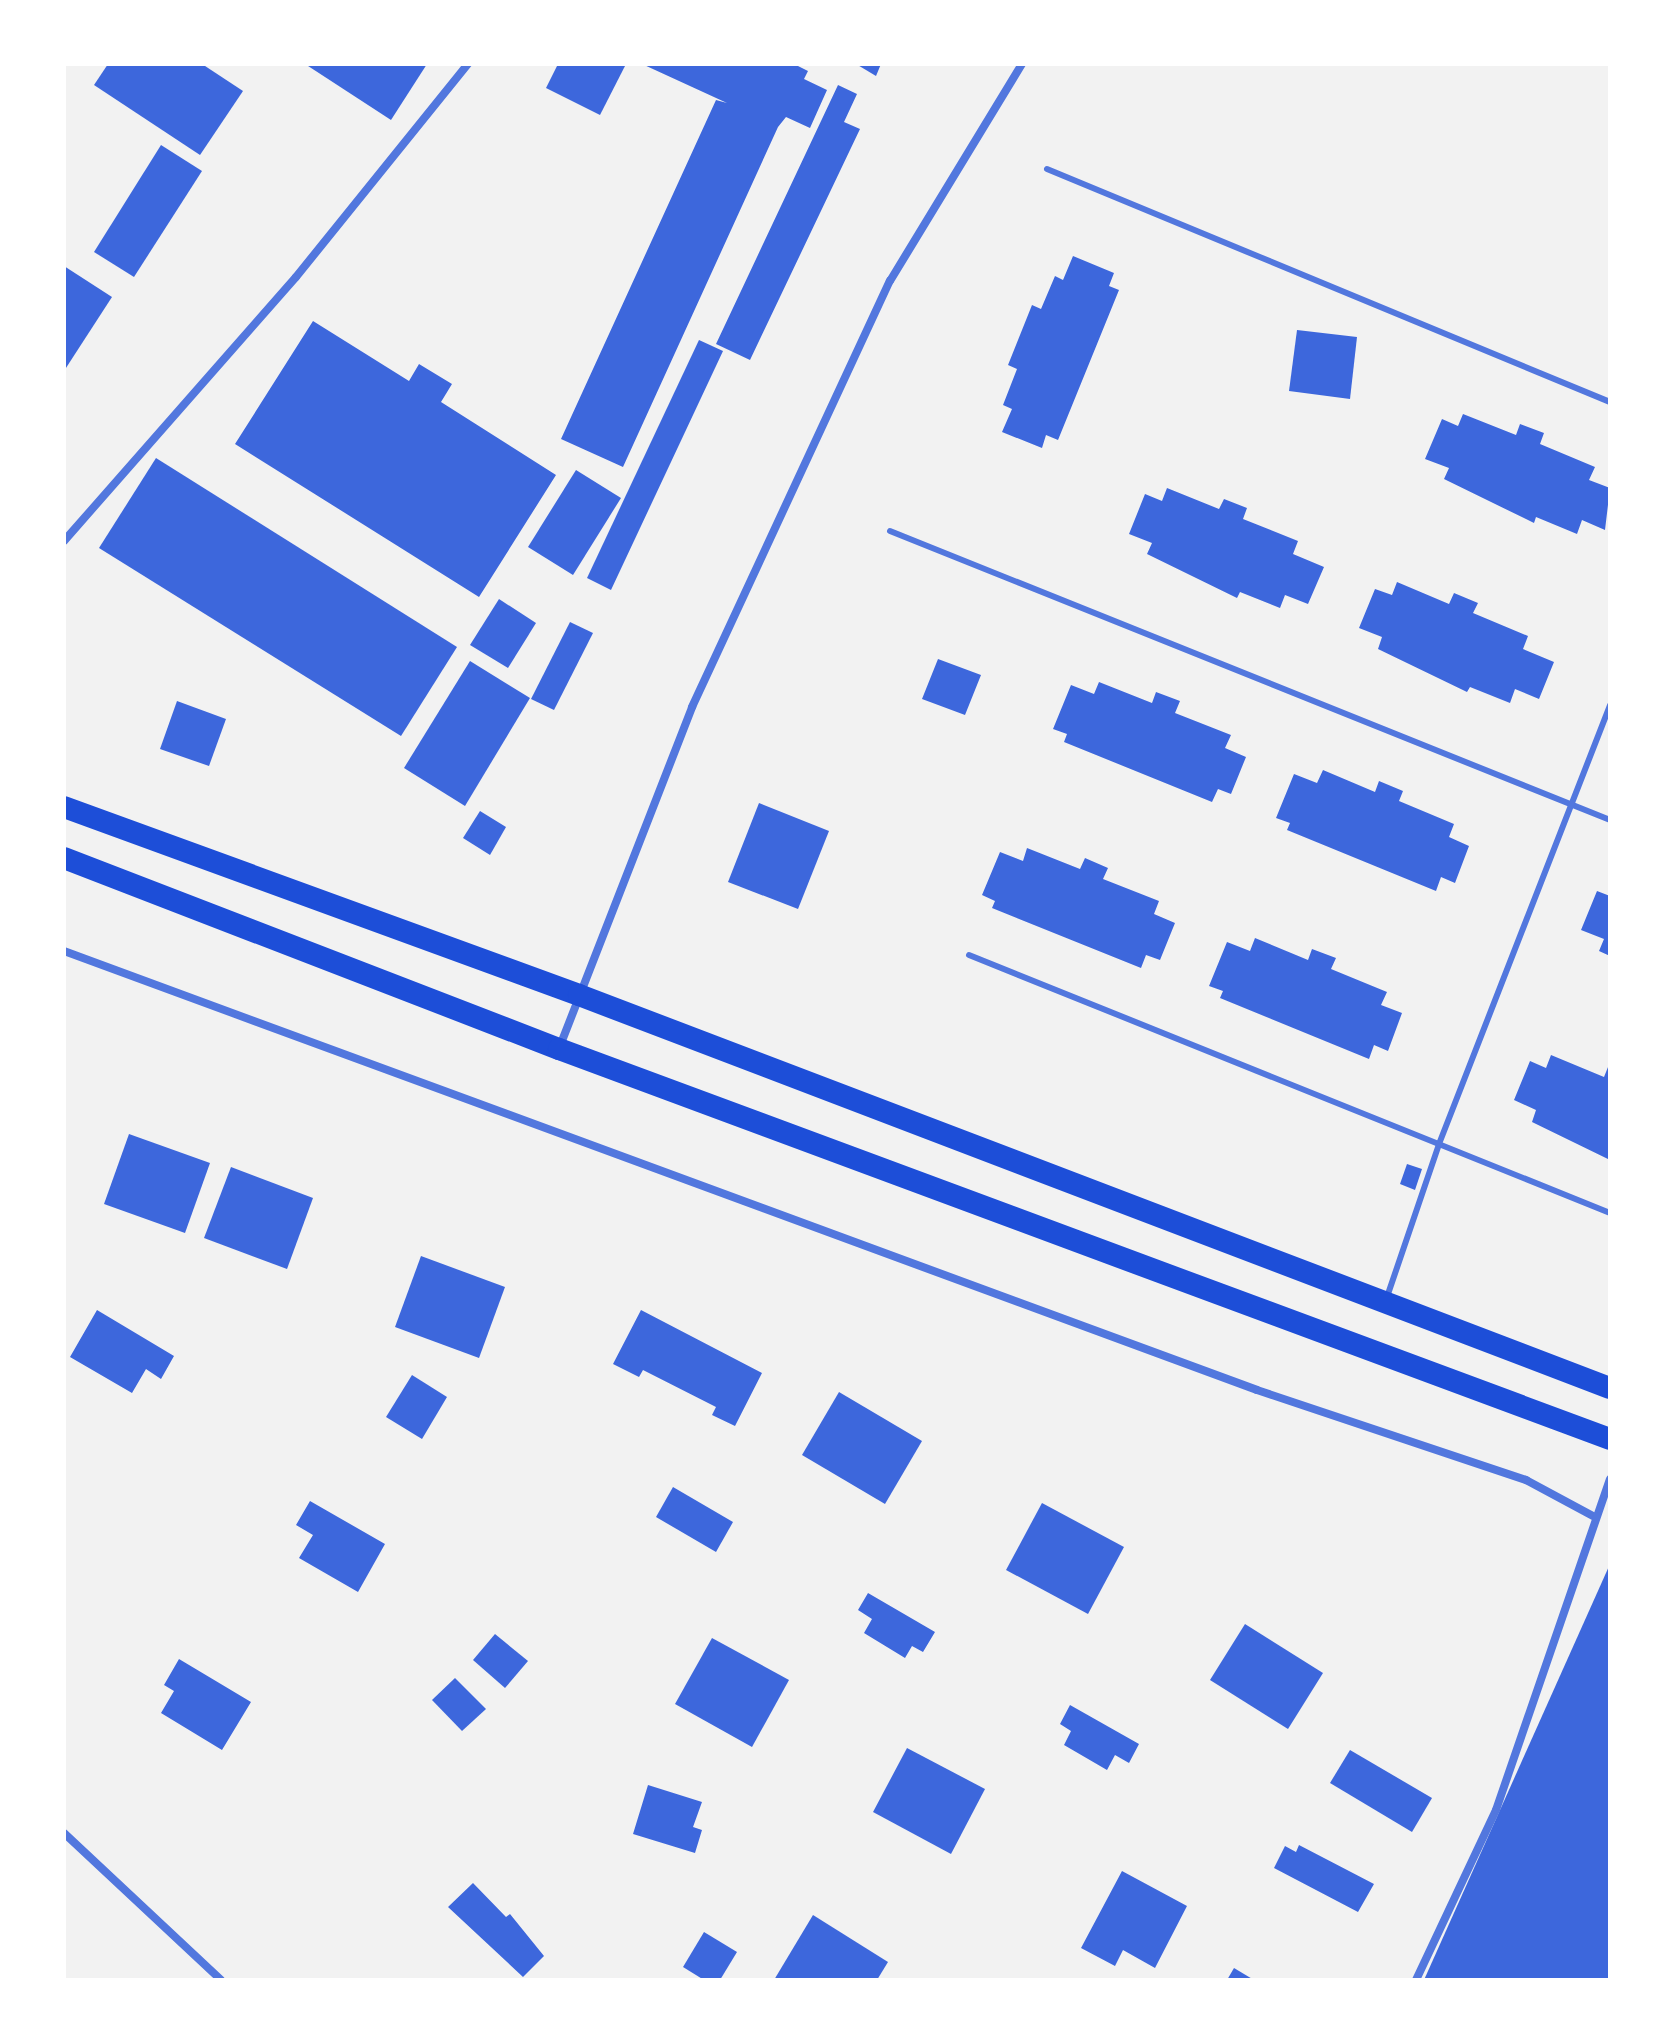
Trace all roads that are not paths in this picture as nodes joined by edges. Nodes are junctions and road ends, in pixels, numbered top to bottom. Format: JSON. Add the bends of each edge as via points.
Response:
{"nodes":[{"id":1,"x":468,"y":64,"type":"edge"},
{"id":2,"x":1022,"y":64,"type":"edge"},
{"id":3,"x":1047,"y":169,"type":"dead end"},
{"id":4,"x":1610,"y":402,"type":"edge"},
{"id":5,"x":890,"y":531,"type":"dead end"},
{"id":6,"x":64,"y":541,"type":"edge"},
{"id":7,"x":1610,"y":705,"type":"edge"},
{"id":8,"x":1570,"y":804,"type":"junction"},
{"id":9,"x":64,"y":807,"type":"edge"},
{"id":10,"x":1610,"y":820,"type":"edge"},
{"id":11,"x":64,"y":858,"type":"edge"},
{"id":12,"x":64,"y":951,"type":"edge"},
{"id":13,"x":969,"y":955,"type":"dead end"},
{"id":14,"x":579,"y":995,"type":"junction"},
{"id":15,"x":559,"y":1049,"type":"junction"},
{"id":16,"x":1439,"y":1144,"type":"junction"},
{"id":17,"x":1610,"y":1213,"type":"edge"},
{"id":18,"x":1385,"y":1301,"type":"junction"},
{"id":19,"x":1610,"y":1388,"type":"edge"},
{"id":20,"x":1610,"y":1439,"type":"edge"},
{"id":21,"x":1610,"y":1479,"type":"edge"},
{"id":22,"x":1593,"y":1516,"type":"junction"},
{"id":23,"x":64,"y":1833,"type":"edge"},
{"id":24,"x":221,"y":1980,"type":"edge"},
{"id":25,"x":1416,"y":1980,"type":"edge"}],
"edges":[{"from":1,"to":6,"type":"street","via":[[296,277]]},
{"from":2,"to":14,"type":"street","via":[[890,281],[692,707]]},
{"from":3,"to":4,"type":"lane"},
{"from":5,"to":8,"type":"lane"},
{"from":7,"to":8,"type":"lane"},
{"from":8,"to":10,"type":"lane"},
{"from":8,"to":16,"type":"lane"},
{"from":9,"to":14,"type":"highway"},
{"from":11,"to":15,"type":"highway"},
{"from":12,"to":22,"type":"street","via":[[1257,1390],[1526,1480]]},
{"from":13,"to":16,"type":"lane"},
{"from":14,"to":15,"type":"street"},
{"from":14,"to":18,"type":"highway"},
{"from":15,"to":20,"type":"highway"},
{"from":16,"to":17,"type":"lane"},
{"from":16,"to":18,"type":"lane"},
{"from":18,"to":19,"type":"highway"},
{"from":21,"to":22,"type":"street"},
{"from":22,"to":25,"type":"street","via":[[1496,1810]]},
{"from":23,"to":24,"type":"street"}]}
